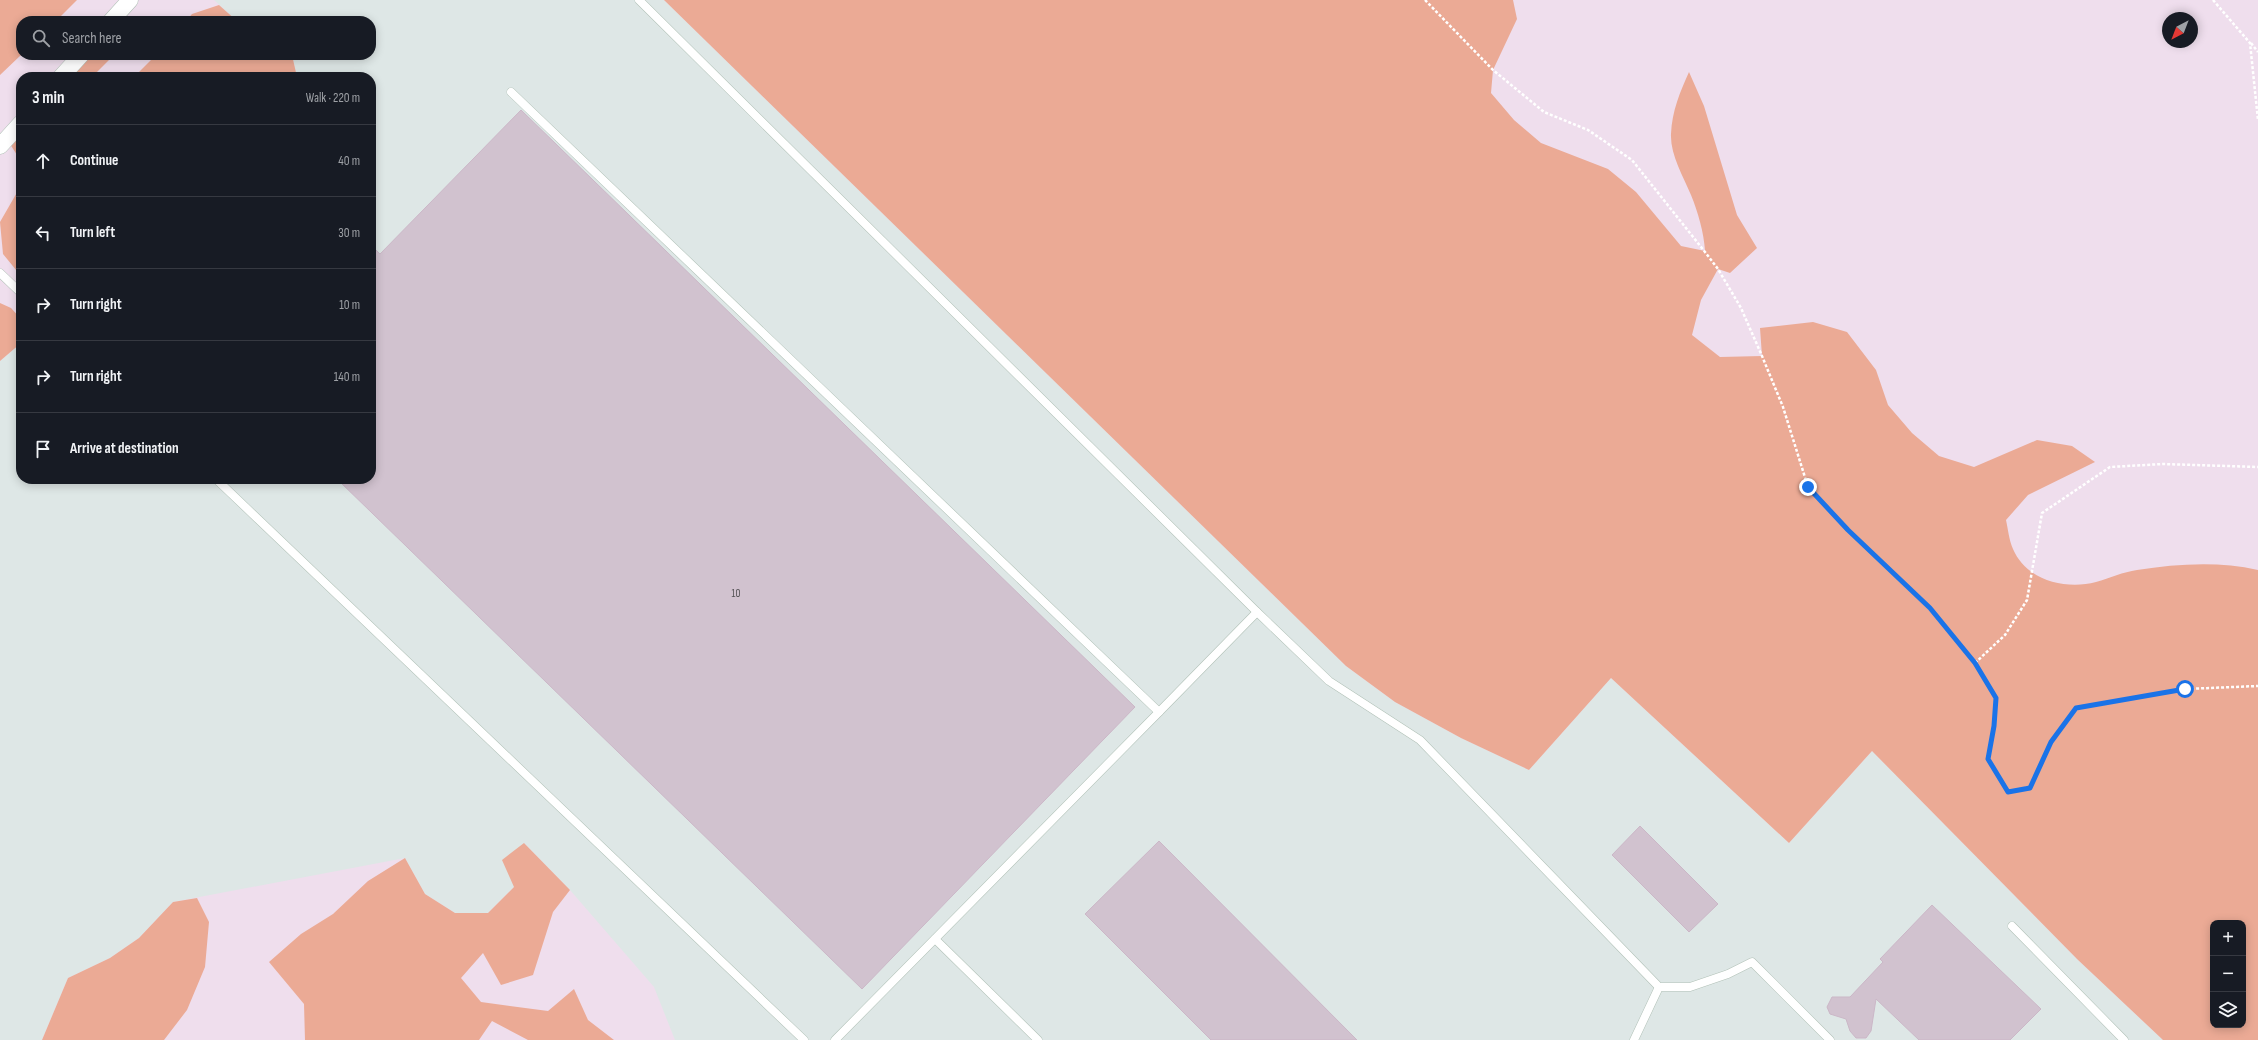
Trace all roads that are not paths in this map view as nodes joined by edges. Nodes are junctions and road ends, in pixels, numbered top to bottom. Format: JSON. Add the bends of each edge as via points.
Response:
{"nodes":[{"id":1,"x":130,"y":0,"type":"edge"},
{"id":2,"x":639,"y":0,"type":"edge"},
{"id":3,"x":116,"y":16,"type":"edge"},
{"id":4,"x":77,"y":60,"type":"edge"},
{"id":5,"x":66,"y":72,"type":"edge"},
{"id":6,"x":511,"y":92,"type":"dead end"},
{"id":7,"x":16,"y":128,"type":"edge"},
{"id":8,"x":0,"y":146,"type":"edge"},
{"id":9,"x":0,"y":273,"type":"edge"},
{"id":10,"x":16,"y":288,"type":"edge"},
{"id":11,"x":221,"y":484,"type":"edge"},
{"id":12,"x":1257,"y":612,"type":"junction"},
{"id":13,"x":1159,"y":712,"type":"junction"},
{"id":14,"x":2012,"y":926,"type":"dead end"},
{"id":15,"x":935,"y":939,"type":"junction"},
{"id":16,"x":1659,"y":987,"type":"junction"},
{"id":17,"x":804,"y":1040,"type":"edge"},
{"id":18,"x":835,"y":1040,"type":"edge"},
{"id":19,"x":1038,"y":1040,"type":"edge"},
{"id":20,"x":1634,"y":1040,"type":"edge"},
{"id":21,"x":1830,"y":1040,"type":"edge"},
{"id":22,"x":2124,"y":1040,"type":"edge"}],
"edges":[{"from":1,"to":3,"type":"street"},
{"from":2,"to":12,"type":"lane"},
{"from":4,"to":5,"type":"street"},
{"from":6,"to":13,"type":"lane"},
{"from":7,"to":8,"type":"street"},
{"from":9,"to":10,"type":"lane"},
{"from":11,"to":17,"type":"lane"},
{"from":12,"to":13,"type":"lane"},
{"from":12,"to":16,"type":"lane","via":[[1329,681],[1420,740]]},
{"from":13,"to":15,"type":"lane"},
{"from":14,"to":22,"type":"lane"},
{"from":15,"to":18,"type":"lane"},
{"from":15,"to":19,"type":"lane"},
{"from":16,"to":20,"type":"lane"},
{"from":16,"to":21,"type":"lane","via":[[1690,987],[1728,974],[1752,962]]}]}
